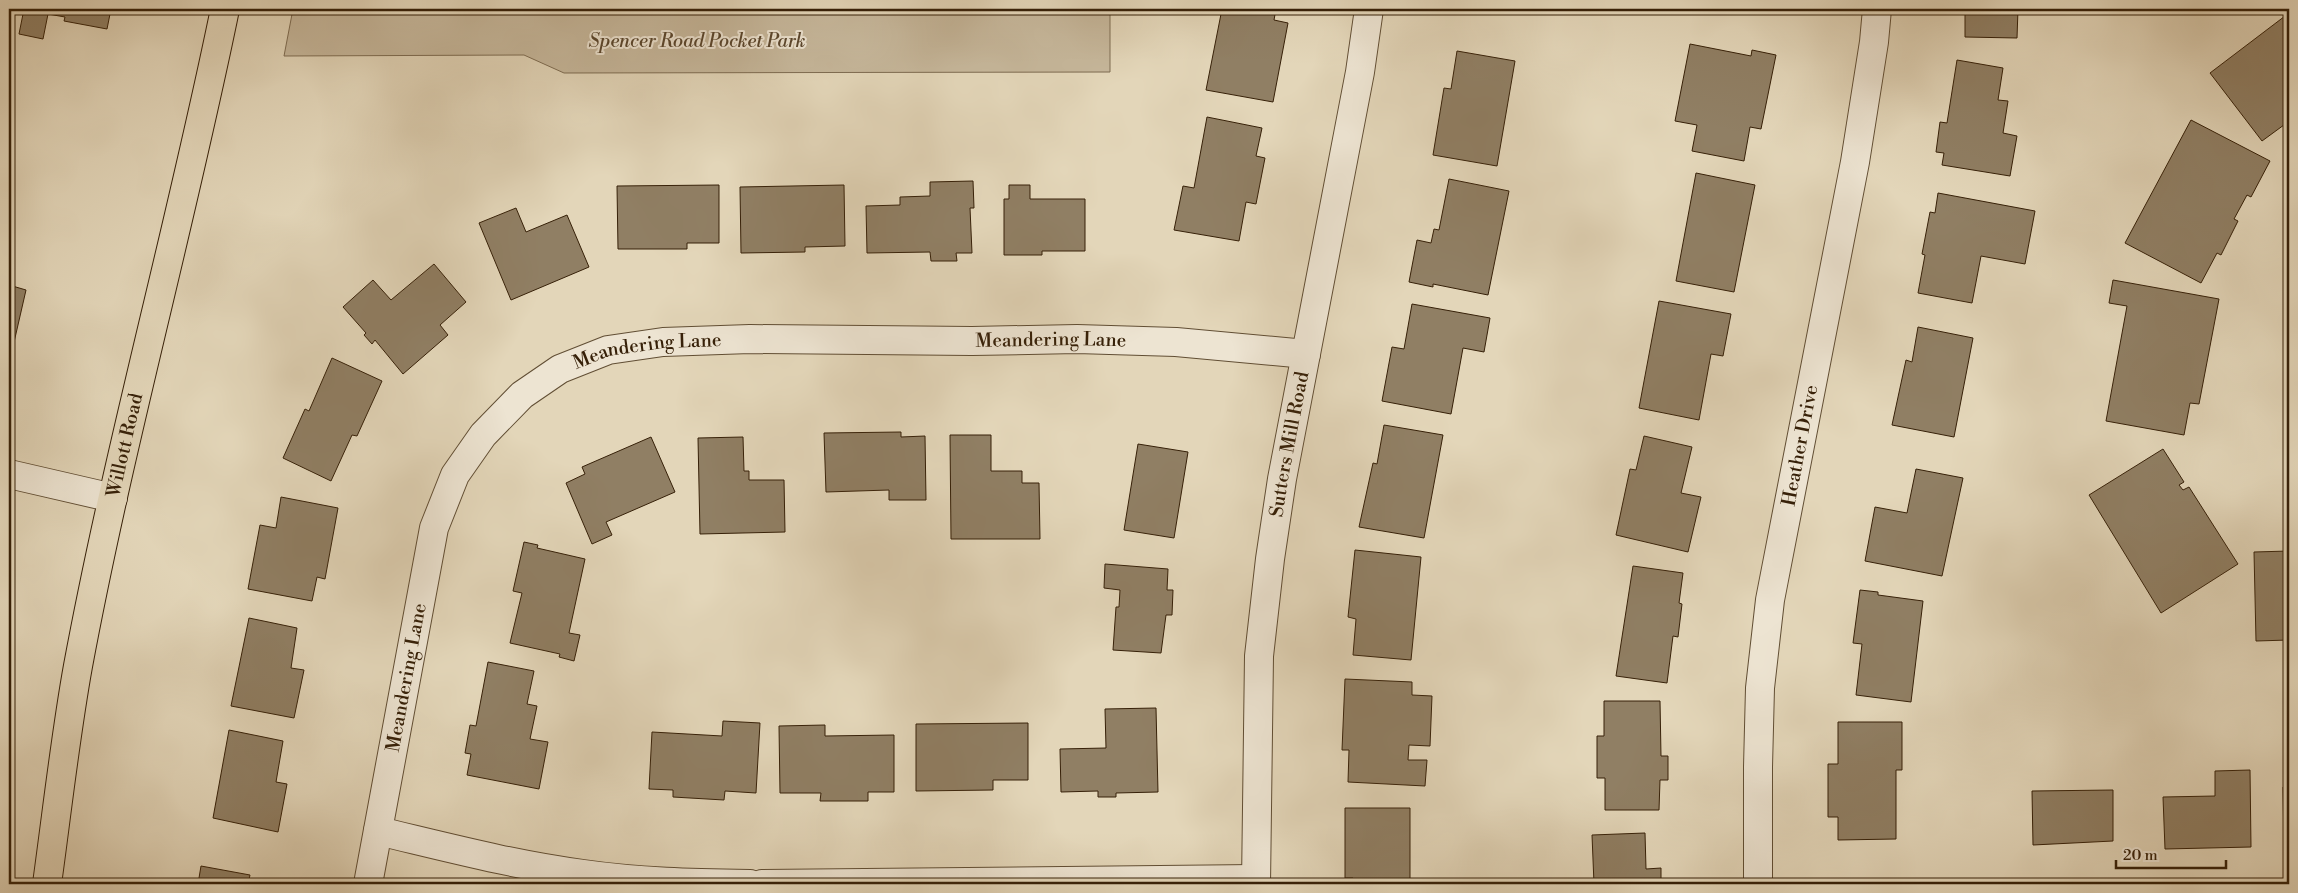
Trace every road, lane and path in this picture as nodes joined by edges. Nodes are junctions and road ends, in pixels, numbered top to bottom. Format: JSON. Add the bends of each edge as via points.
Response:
{"nodes":[{"id":1,"x":224,"y":9,"type":"edge"},
{"id":2,"x":1369,"y":9,"type":"edge"},
{"id":3,"x":1877,"y":9,"type":"edge"},
{"id":4,"x":1306,"y":354,"type":"junction"},
{"id":5,"x":9,"y":474,"type":"edge"},
{"id":6,"x":113,"y":498,"type":"junction"},
{"id":7,"x":378,"y":831,"type":"junction"},
{"id":8,"x":1256,"y":882,"type":"edge"},
{"id":9,"x":47,"y":884,"type":"edge"},
{"id":10,"x":368,"y":884,"type":"edge"},
{"id":11,"x":750,"y":884,"type":"edge"},
{"id":12,"x":762,"y":884,"type":"edge"},
{"id":13,"x":1758,"y":884,"type":"edge"}],
"edges":[{"from":1,"to":6,"type":"main road","name":"Willott Road","via":[[196,150]]},
{"from":2,"to":4,"type":"street","name":"Sutters Mill Road"},
{"from":3,"to":13,"type":"street","name":"Heather Drive","via":[[1855,162],[1770,600],[1760,688]]},
{"from":4,"to":7,"type":"street","name":"Meandering Lane","via":[[1176,342],[1077,339],[750,339],[663,342],[608,350],[560,369],[522,396],[483,435],[455,475],[434,528]]},
{"from":4,"to":8,"type":"street","name":"Sutters Mill Road","via":[[1280,488],[1259,656]]},
{"from":5,"to":6,"type":"street"},
{"from":6,"to":9,"type":"main road","name":"Willott Road","via":[[78,668]]},
{"from":7,"to":10,"type":"street","name":"Meandering Lane"},
{"from":7,"to":11,"type":"street","via":[[497,859],[583,874],[654,881]]},
{"from":8,"to":12,"type":"street"}]}
